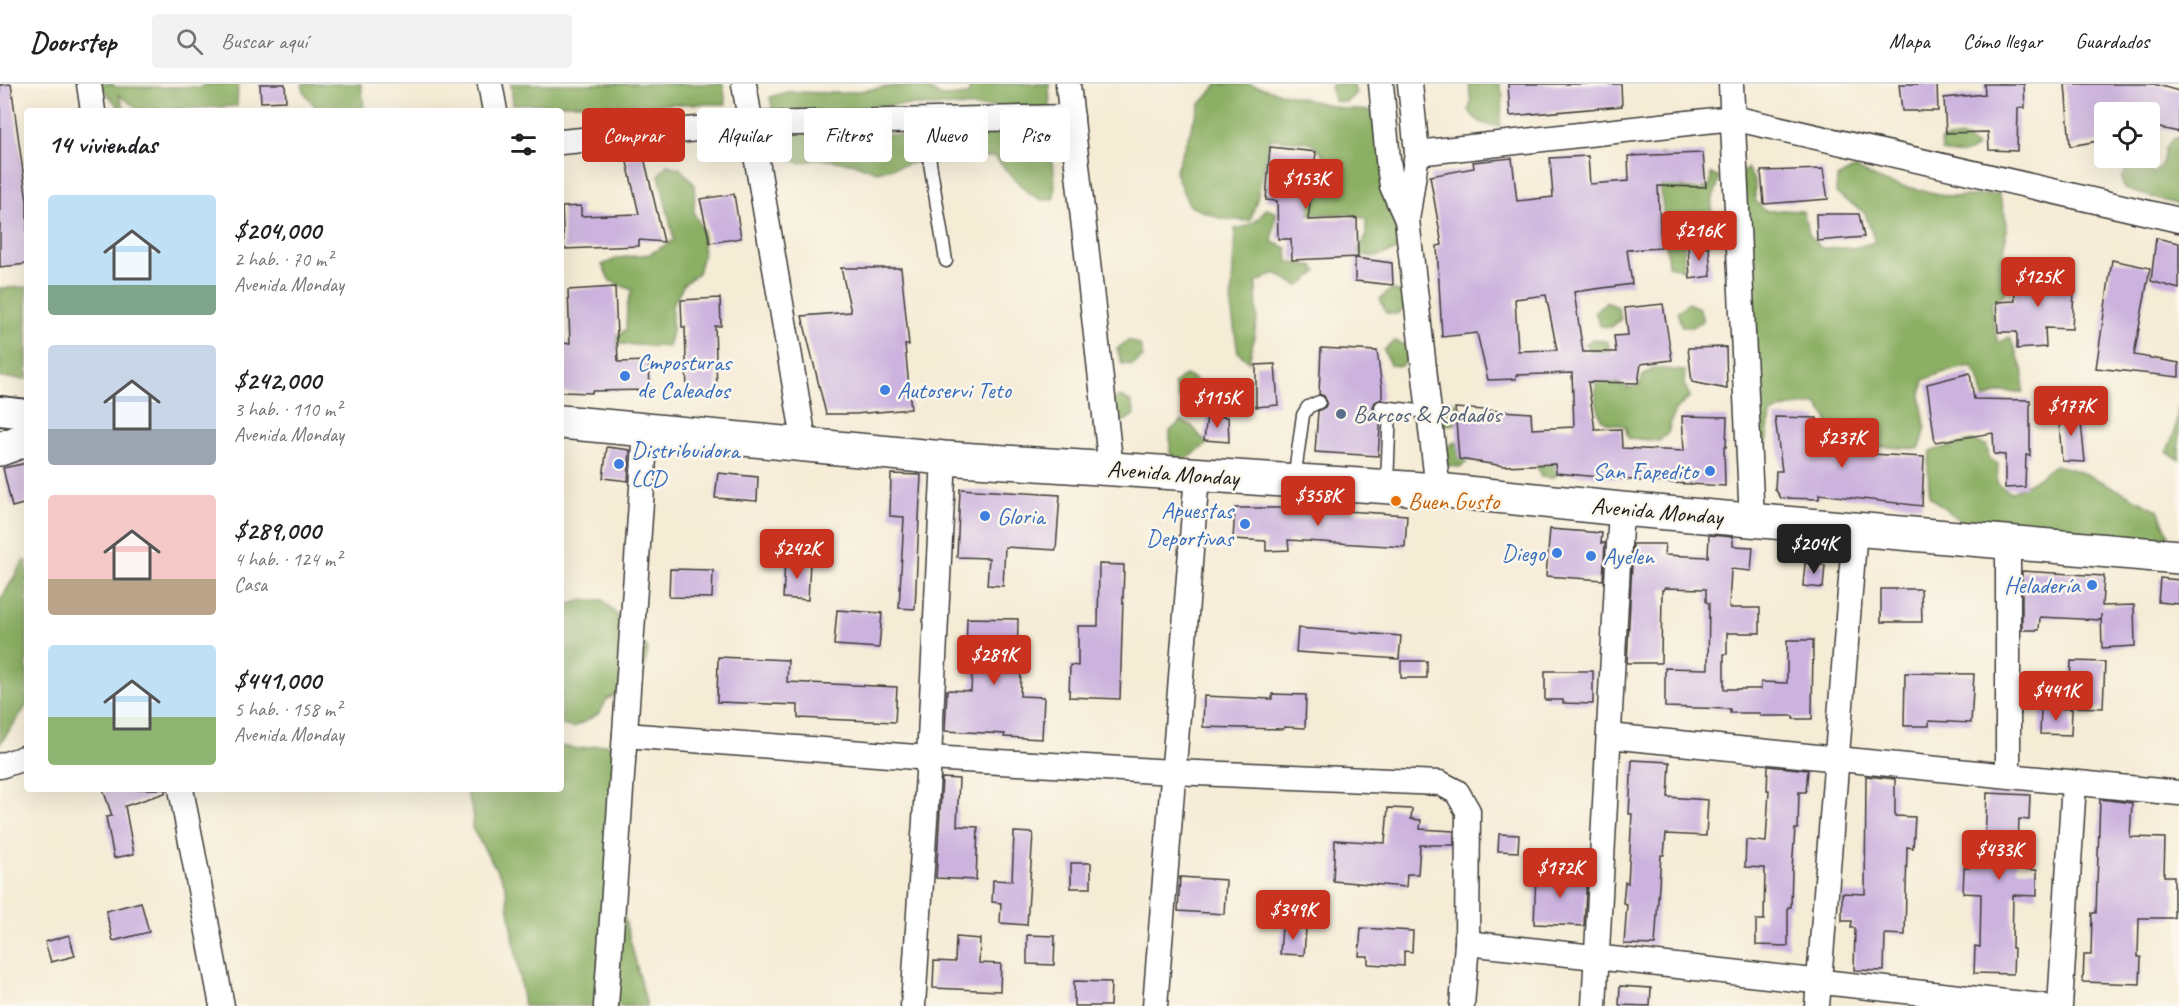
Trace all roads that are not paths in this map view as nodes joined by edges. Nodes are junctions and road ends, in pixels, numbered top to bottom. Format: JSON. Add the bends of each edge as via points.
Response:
{"nodes":[{"id":1,"x":89,"y":84,"type":"edge"},
{"id":2,"x":490,"y":84,"type":"edge"},
{"id":3,"x":744,"y":84,"type":"edge"},
{"id":4,"x":1068,"y":84,"type":"edge"},
{"id":5,"x":1381,"y":84,"type":"edge"},
{"id":6,"x":1410,"y":84,"type":"edge"},
{"id":7,"x":1731,"y":84,"type":"edge"},
{"id":8,"x":93,"y":108,"type":"edge"},
{"id":9,"x":494,"y":108,"type":"edge"},
{"id":10,"x":748,"y":108,"type":"edge"},
{"id":11,"x":1072,"y":117,"type":"junction"},
{"id":12,"x":1733,"y":118,"type":"junction"},
{"id":13,"x":988,"y":119,"type":"edge"},
{"id":14,"x":904,"y":120,"type":"edge"},
{"id":15,"x":792,"y":123,"type":"edge"},
{"id":16,"x":697,"y":129,"type":"edge"},
{"id":17,"x":564,"y":142,"type":"edge"},
{"id":18,"x":1418,"y":153,"type":"junction"},
{"id":19,"x":756,"y":162,"type":"edge"},
{"id":20,"x":930,"y":162,"type":"edge"},
{"id":21,"x":1407,"y":220,"type":"junction"},
{"id":22,"x":2179,"y":220,"type":"edge"},
{"id":23,"x":946,"y":261,"type":"dead end"},
{"id":24,"x":1319,"y":402,"type":"dead end"},
{"id":25,"x":0,"y":411,"type":"edge"},
{"id":26,"x":1429,"y":412,"type":"junction"},
{"id":27,"x":24,"y":414,"type":"edge"},
{"id":28,"x":564,"y":422,"type":"edge"},
{"id":29,"x":646,"y":430,"type":"junction"},
{"id":30,"x":24,"y":440,"type":"edge"},
{"id":31,"x":805,"y":446,"type":"junction"},
{"id":32,"x":0,"y":449,"type":"edge"},
{"id":33,"x":944,"y":458,"type":"junction"},
{"id":34,"x":1111,"y":469,"type":"junction"},
{"id":35,"x":1197,"y":475,"type":"junction"},
{"id":36,"x":1294,"y":481,"type":"junction"},
{"id":37,"x":1387,"y":487,"type":"junction"},
{"id":38,"x":1438,"y":490,"type":"junction"},
{"id":39,"x":1621,"y":509,"type":"junction"},
{"id":40,"x":1752,"y":520,"type":"junction"},
{"id":41,"x":1855,"y":529,"type":"junction"},
{"id":42,"x":2008,"y":542,"type":"junction"},
{"id":43,"x":2179,"y":557,"type":"edge"},
{"id":44,"x":625,"y":735,"type":"junction"},
{"id":45,"x":1609,"y":736,"type":"junction"},
{"id":46,"x":24,"y":758,"type":"edge"},
{"id":47,"x":929,"y":758,"type":"junction"},
{"id":48,"x":1836,"y":758,"type":"junction"},
{"id":49,"x":0,"y":766,"type":"edge"},
{"id":50,"x":1173,"y":772,"type":"junction"},
{"id":51,"x":2008,"y":775,"type":"junction"},
{"id":52,"x":2074,"y":783,"type":"junction"},
{"id":53,"x":182,"y":792,"type":"edge"},
{"id":54,"x":2179,"y":794,"type":"edge"},
{"id":55,"x":1467,"y":943,"type":"junction"},
{"id":56,"x":1596,"y":957,"type":"junction"},
{"id":57,"x":1818,"y":981,"type":"junction"},
{"id":58,"x":222,"y":1006,"type":"edge"},
{"id":59,"x":606,"y":1006,"type":"edge"},
{"id":60,"x":913,"y":1006,"type":"edge"},
{"id":61,"x":1155,"y":1006,"type":"edge"},
{"id":62,"x":1462,"y":1006,"type":"edge"},
{"id":63,"x":1594,"y":1006,"type":"edge"},
{"id":64,"x":1817,"y":1006,"type":"edge"},
{"id":65,"x":2042,"y":1006,"type":"edge"},
{"id":66,"x":2060,"y":1006,"type":"edge"}],
"edges":[{"from":1,"to":8,"type":"street"},
{"from":2,"to":9,"type":"street"},
{"from":3,"to":10,"type":"street"},
{"from":4,"to":11,"type":"street"},
{"from":5,"to":21,"type":"street","via":[[1392,186]]},
{"from":6,"to":18,"type":"street"},
{"from":7,"to":12,"type":"street"},
{"from":11,"to":13,"type":"street"},
{"from":11,"to":34,"type":"street"},
{"from":12,"to":18,"type":"street"},
{"from":12,"to":22,"type":"street"},
{"from":12,"to":40,"type":"street"},
{"from":14,"to":15,"type":"street"},
{"from":16,"to":17,"type":"street"},
{"from":18,"to":21,"type":"street"},
{"from":19,"to":31,"type":"street"},
{"from":20,"to":23,"type":"lane"},
{"from":21,"to":26,"type":"street"},
{"from":24,"to":36,"type":"lane","via":[[1308,406],[1303,415]]},
{"from":25,"to":27,"type":"street"},
{"from":26,"to":37,"type":"lane","via":[[1385,408]]},
{"from":26,"to":38,"type":"street"},
{"from":28,"to":29,"type":"main road","name":"Avenida Monday"},
{"from":29,"to":31,"type":"main road","name":"Avenida Monday"},
{"from":29,"to":44,"type":"street"},
{"from":30,"to":32,"type":"main road"},
{"from":31,"to":33,"type":"main road","name":"Avenida Monday"},
{"from":33,"to":34,"type":"main road","name":"Avenida Monday"},
{"from":33,"to":47,"type":"street"},
{"from":34,"to":35,"type":"main road","name":"Avenida Monday"},
{"from":35,"to":36,"type":"main road","name":"Avenida Monday"},
{"from":35,"to":50,"type":"street"},
{"from":36,"to":37,"type":"main road","name":"Avenida Monday"},
{"from":37,"to":38,"type":"main road","name":"Avenida Monday"},
{"from":38,"to":39,"type":"main road","name":"Avenida Monday"},
{"from":39,"to":40,"type":"main road","name":"Avenida Monday"},
{"from":39,"to":45,"type":"street"},
{"from":40,"to":41,"type":"main road","name":"Avenida Monday"},
{"from":41,"to":42,"type":"main road","name":"Avenida Monday"},
{"from":41,"to":48,"type":"street"},
{"from":42,"to":43,"type":"main road","name":"Avenida Monday"},
{"from":42,"to":51,"type":"street"},
{"from":44,"to":47,"type":"street"},
{"from":44,"to":59,"type":"street"},
{"from":45,"to":48,"type":"street"},
{"from":45,"to":56,"type":"street"},
{"from":46,"to":49,"type":"street"},
{"from":47,"to":50,"type":"street"},
{"from":47,"to":60,"type":"street"},
{"from":48,"to":51,"type":"street"},
{"from":48,"to":57,"type":"street"},
{"from":50,"to":55,"type":"street","via":[[1440,783],[1457,792],[1468,811]]},
{"from":50,"to":61,"type":"street"},
{"from":51,"to":52,"type":"street"},
{"from":52,"to":54,"type":"street"},
{"from":52,"to":66,"type":"street"},
{"from":53,"to":58,"type":"street"},
{"from":55,"to":56,"type":"street"},
{"from":55,"to":62,"type":"street"},
{"from":56,"to":57,"type":"street"},
{"from":56,"to":63,"type":"street"},
{"from":57,"to":64,"type":"street"},
{"from":57,"to":65,"type":"street"}]}
